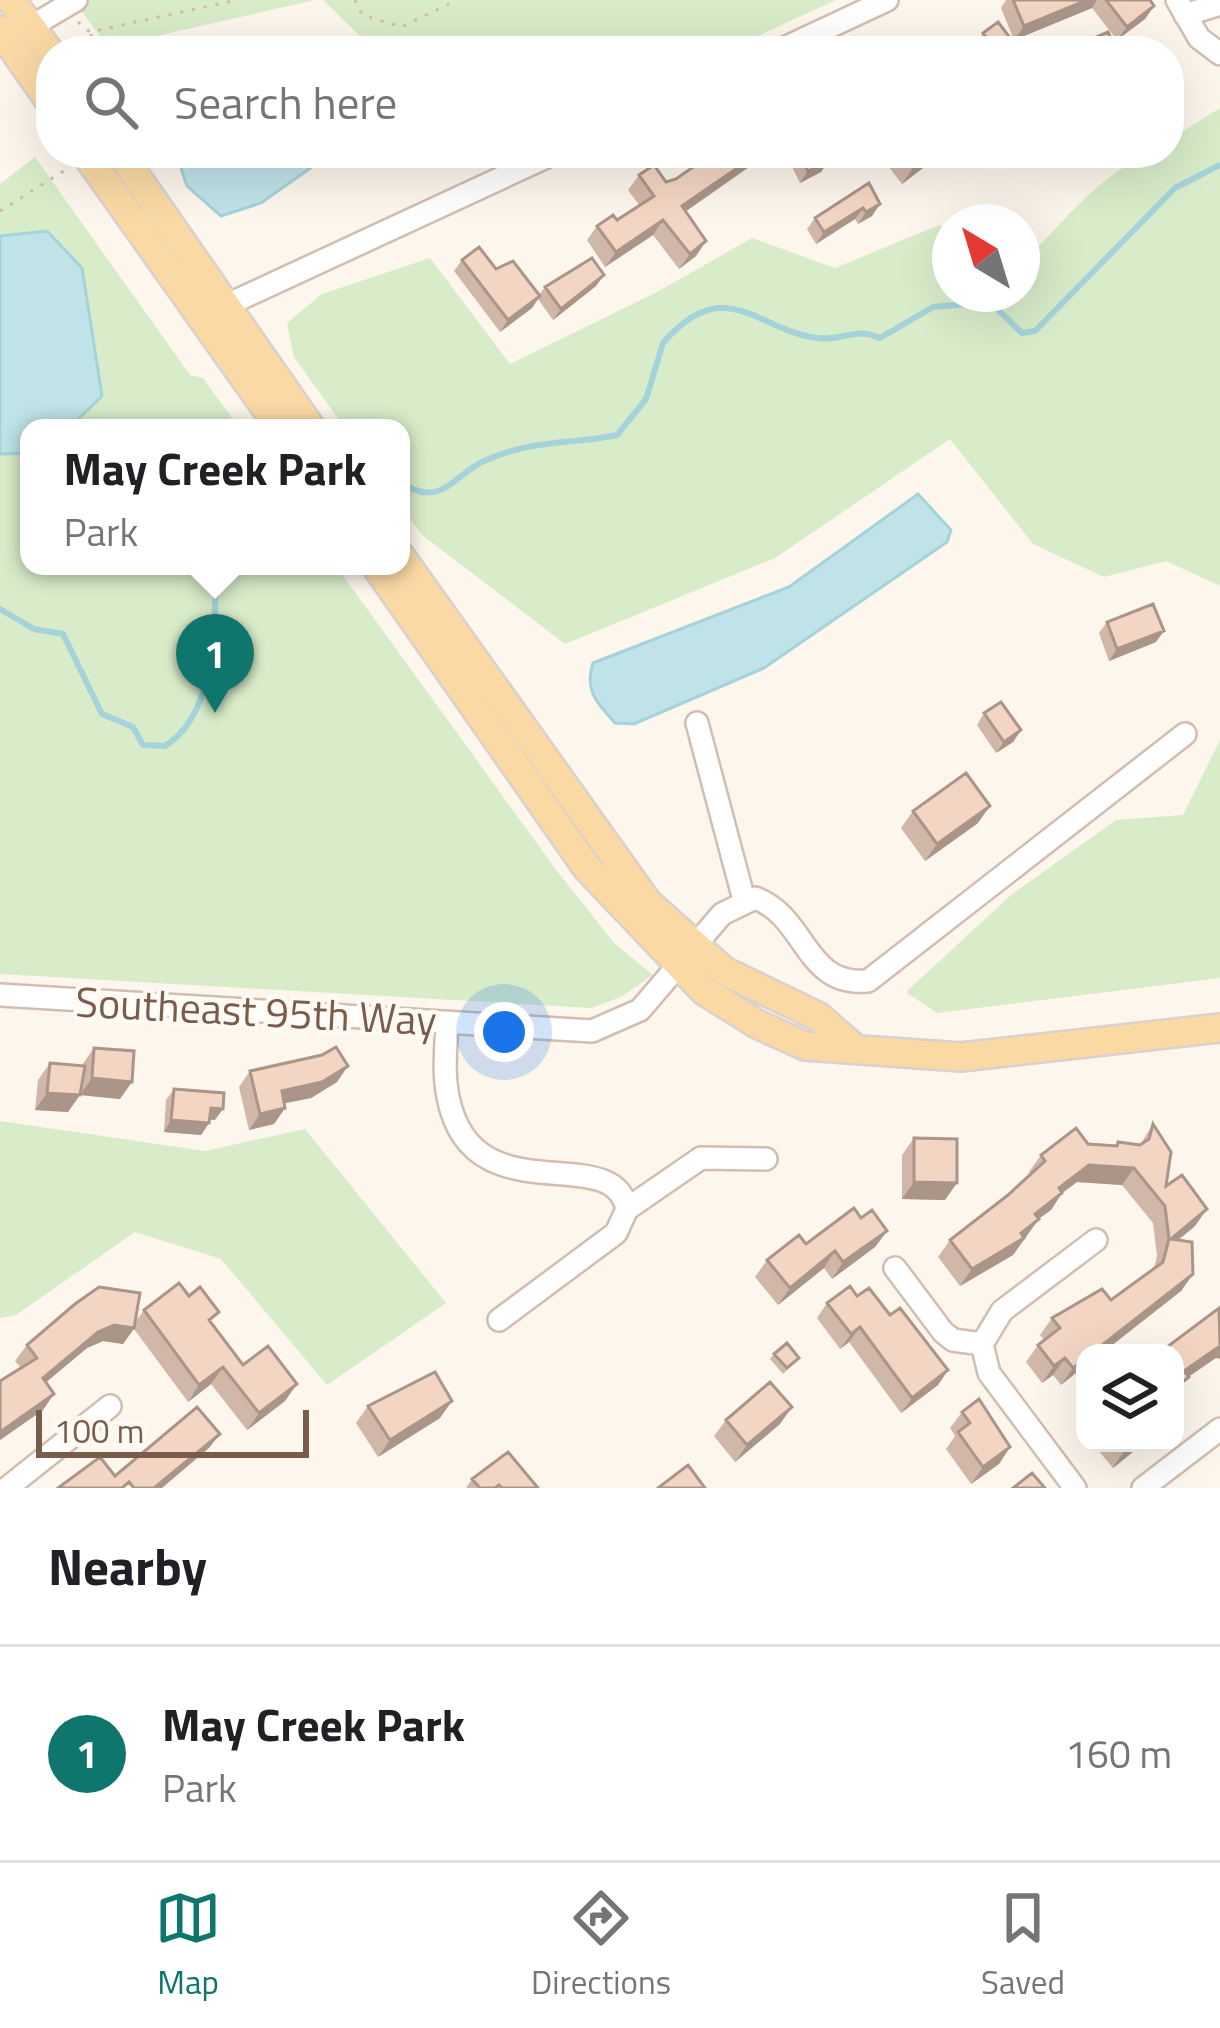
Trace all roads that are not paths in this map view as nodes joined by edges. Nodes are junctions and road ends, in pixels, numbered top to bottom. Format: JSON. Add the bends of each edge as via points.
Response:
{"nodes":[{"id":1,"x":11,"y":0,"type":"edge"},
{"id":2,"x":887,"y":0,"type":"edge"},
{"id":3,"x":70,"y":4,"type":"edge"},
{"id":4,"x":1220,"y":4,"type":"edge"},
{"id":5,"x":1181,"y":8,"type":"edge"},
{"id":6,"x":32,"y":26,"type":"junction"},
{"id":7,"x":0,"y":29,"type":"edge"},
{"id":8,"x":39,"y":36,"type":"edge"},
{"id":9,"x":810,"y":36,"type":"edge"},
{"id":10,"x":1220,"y":54,"type":"edge"},
{"id":11,"x":36,"y":81,"type":"edge"},
{"id":12,"x":85,"y":168,"type":"edge"},
{"id":13,"x":129,"y":168,"type":"edge"},
{"id":14,"x":522,"y":168,"type":"edge"},
{"id":15,"x":214,"y":310,"type":"junction"},
{"id":16,"x":253,"y":367,"type":"junction"},
{"id":17,"x":276,"y":419,"type":"edge"},
{"id":18,"x":302,"y":419,"type":"edge"},
{"id":19,"x":398,"y":575,"type":"edge"},
{"id":20,"x":697,"y":723,"type":"dead end"},
{"id":21,"x":1185,"y":734,"type":"dead end"},
{"id":22,"x":744,"y":900,"type":"junction"},
{"id":23,"x":685,"y":956,"type":"junction"},
{"id":24,"x":0,"y":995,"type":"edge"},
{"id":25,"x":447,"y":1022,"type":"junction"},
{"id":26,"x":1220,"y":1028,"type":"edge"},
{"id":27,"x":851,"y":1046,"type":"junction"},
{"id":28,"x":766,"y":1159,"type":"dead end"},
{"id":29,"x":627,"y":1209,"type":"junction"},
{"id":30,"x":1096,"y":1240,"type":"dead end"},
{"id":31,"x":895,"y":1268,"type":"dead end"},
{"id":32,"x":499,"y":1320,"type":"dead end"},
{"id":33,"x":982,"y":1344,"type":"junction"},
{"id":34,"x":110,"y":1406,"type":"dead end"},
{"id":35,"x":1220,"y":1430,"type":"edge"},
{"id":36,"x":7,"y":1488,"type":"edge"},
{"id":37,"x":1075,"y":1488,"type":"edge"},
{"id":38,"x":1143,"y":1488,"type":"edge"}],
"edges":[{"from":1,"to":6,"type":"main road"},
{"from":2,"to":9,"type":"street"},
{"from":3,"to":6,"type":"street"},
{"from":4,"to":5,"type":"street"},
{"from":5,"to":10,"type":"street"},
{"from":6,"to":8,"type":"main road"},
{"from":7,"to":11,"type":"main road"},
{"from":12,"to":15,"type":"main road"},
{"from":13,"to":15,"type":"main road"},
{"from":14,"to":15,"type":"street"},
{"from":15,"to":16,"type":"main road"},
{"from":16,"to":17,"type":"main road"},
{"from":16,"to":18,"type":"main road"},
{"from":19,"to":23,"type":"main road","via":[[562,835]]},
{"from":20,"to":22,"type":"street"},
{"from":21,"to":22,"type":"street","via":[[868,981],[835,979],[773,906]]},
{"from":22,"to":23,"type":"street","name":"Southeast 95th Way"},
{"from":23,"to":25,"type":"street","name":"Southeast 95th Way","via":[[640,1010],[592,1031]]},
{"from":23,"to":27,"type":"main road","via":[[819,1017]]},
{"from":23,"to":27,"type":"main road","via":[[704,992],[773,1031],[805,1046]]},
{"from":24,"to":25,"type":"street","name":"Southeast 95th Way"},
{"from":25,"to":29,"type":"street","via":[[447,1095],[481,1154],[514,1171],[601,1179],[620,1191]]},
{"from":26,"to":27,"type":"main road","via":[[961,1058]]},
{"from":28,"to":29,"type":"street","via":[[701,1158]]},
{"from":29,"to":32,"type":"street","via":[[616,1233]]},
{"from":30,"to":33,"type":"street","via":[[1002,1310]]},
{"from":31,"to":33,"type":"street","via":[[943,1332]]},
{"from":33,"to":37,"type":"street","via":[[988,1373]]},
{"from":34,"to":36,"type":"street"},
{"from":35,"to":38,"type":"street"}]}
